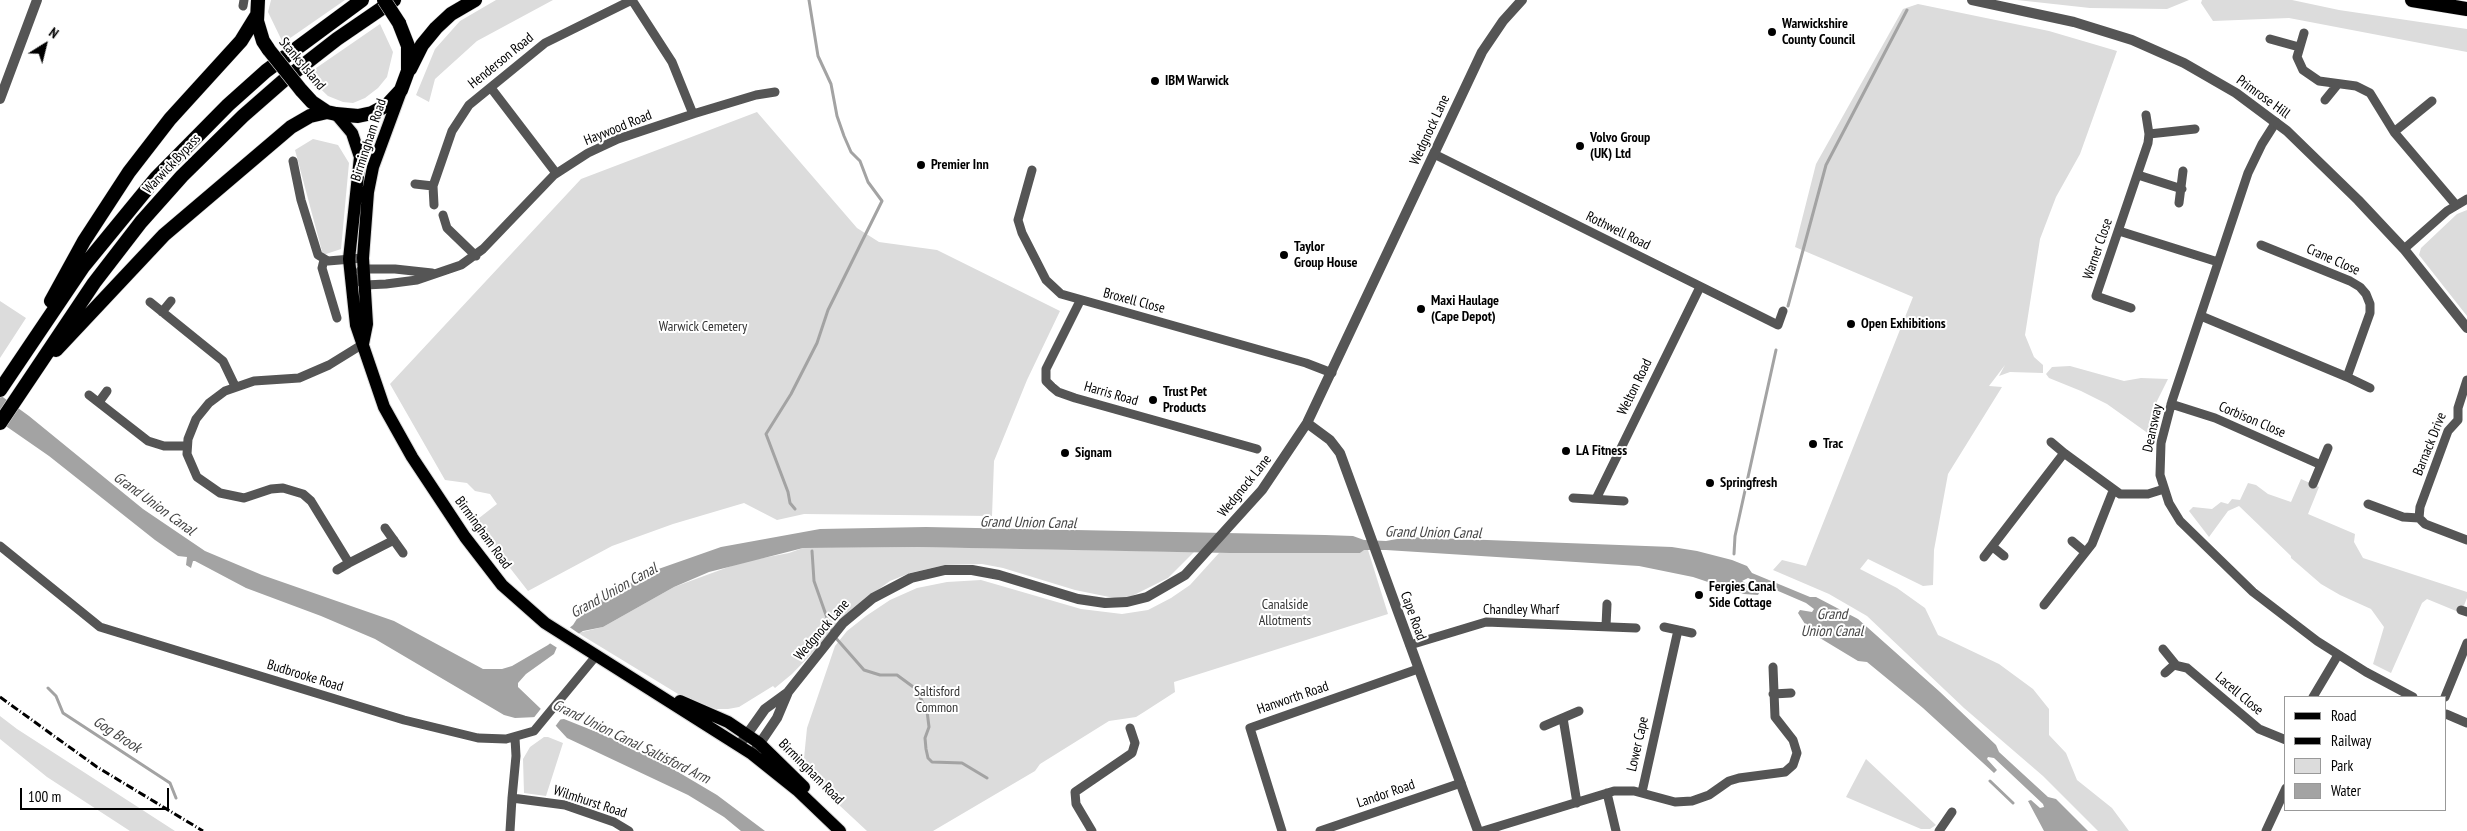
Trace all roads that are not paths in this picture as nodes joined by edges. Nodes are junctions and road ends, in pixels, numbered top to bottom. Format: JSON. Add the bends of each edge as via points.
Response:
{"nodes":[{"id":1,"x":37,"y":0,"type":"edge"},
{"id":2,"x":258,"y":0,"type":"edge"},
{"id":3,"x":362,"y":0,"type":"edge"},
{"id":4,"x":384,"y":0,"type":"edge"},
{"id":5,"x":394,"y":0,"type":"edge"},
{"id":6,"x":474,"y":0,"type":"edge"},
{"id":7,"x":632,"y":0,"type":"edge"},
{"id":8,"x":1522,"y":0,"type":"edge"},
{"id":9,"x":1972,"y":0,"type":"edge"},
{"id":10,"x":2412,"y":0,"type":"edge"},
{"id":11,"x":2467,"y":9,"type":"edge"},
{"id":12,"x":256,"y":15,"type":"junction"},
{"id":13,"x":2304,"y":32,"type":"dead end"},
{"id":14,"x":2270,"y":39,"type":"dead end"},
{"id":15,"x":2299,"y":47,"type":"junction"},
{"id":16,"x":408,"y":71,"type":"junction"},
{"id":17,"x":2338,"y":84,"type":"junction"},
{"id":18,"x":491,"y":88,"type":"junction"},
{"id":19,"x":401,"y":90,"type":"junction"},
{"id":20,"x":774,"y":92,"type":"dead end"},
{"id":21,"x":0,"y":100,"type":"edge"},
{"id":22,"x":2325,"y":100,"type":"dead end"},
{"id":23,"x":2432,"y":101,"type":"dead end"},
{"id":24,"x":332,"y":113,"type":"junction"},
{"id":25,"x":692,"y":114,"type":"junction"},
{"id":26,"x":2146,"y":115,"type":"dead end"},
{"id":27,"x":2276,"y":122,"type":"junction"},
{"id":28,"x":2195,"y":129,"type":"dead end"},
{"id":29,"x":2394,"y":132,"type":"junction"},
{"id":30,"x":2149,"y":134,"type":"junction"},
{"id":31,"x":1434,"y":154,"type":"junction"},
{"id":32,"x":293,"y":161,"type":"dead end"},
{"id":33,"x":1032,"y":170,"type":"dead end"},
{"id":34,"x":2183,"y":171,"type":"dead end"},
{"id":35,"x":556,"y":173,"type":"junction"},
{"id":36,"x":2138,"y":175,"type":"junction"},
{"id":37,"x":415,"y":184,"type":"dead end"},
{"id":38,"x":433,"y":186,"type":"junction"},
{"id":39,"x":2182,"y":189,"type":"junction"},
{"id":40,"x":2467,"y":199,"type":"edge"},
{"id":41,"x":2179,"y":203,"type":"dead end"},
{"id":42,"x":434,"y":205,"type":"dead end"},
{"id":43,"x":2456,"y":205,"type":"junction"},
{"id":44,"x":442,"y":215,"type":"dead end"},
{"id":45,"x":2119,"y":231,"type":"junction"},
{"id":46,"x":2261,"y":245,"type":"dead end"},
{"id":47,"x":2404,"y":249,"type":"junction"},
{"id":48,"x":476,"y":256,"type":"junction"},
{"id":49,"x":349,"y":259,"type":"junction"},
{"id":50,"x":324,"y":260,"type":"junction"},
{"id":51,"x":2218,"y":262,"type":"junction"},
{"id":52,"x":364,"y":264,"type":"junction"},
{"id":53,"x":434,"y":274,"type":"junction"},
{"id":54,"x":351,"y":276,"type":"junction"},
{"id":55,"x":365,"y":285,"type":"junction"},
{"id":56,"x":1700,"y":287,"type":"junction"},
{"id":57,"x":1080,"y":300,"type":"junction"},
{"id":58,"x":171,"y":301,"type":"dead end"},
{"id":59,"x":150,"y":302,"type":"dead end"},
{"id":60,"x":2131,"y":308,"type":"dead end"},
{"id":61,"x":1783,"y":311,"type":"dead end"},
{"id":62,"x":162,"y":312,"type":"junction"},
{"id":63,"x":339,"y":314,"type":"dead end"},
{"id":64,"x":2201,"y":316,"type":"junction"},
{"id":65,"x":2467,"y":328,"type":"edge"},
{"id":66,"x":363,"y":344,"type":"junction"},
{"id":67,"x":13,"y":371,"type":"junction"},
{"id":68,"x":1332,"y":373,"type":"junction"},
{"id":69,"x":2347,"y":377,"type":"junction"},
{"id":70,"x":2467,"y":380,"type":"edge"},
{"id":71,"x":235,"y":386,"type":"junction"},
{"id":72,"x":2,"y":387,"type":"edge"},
{"id":73,"x":2370,"y":388,"type":"dead end"},
{"id":74,"x":21,"y":390,"type":"junction"},
{"id":75,"x":108,"y":391,"type":"dead end"},
{"id":76,"x":89,"y":394,"type":"dead end"},
{"id":77,"x":99,"y":402,"type":"junction"},
{"id":78,"x":2171,"y":404,"type":"junction"},
{"id":79,"x":2462,"y":420,"type":"edge"},
{"id":80,"x":0,"y":423,"type":"edge"},
{"id":81,"x":1307,"y":423,"type":"junction"},
{"id":82,"x":2051,"y":442,"type":"dead end"},
{"id":83,"x":187,"y":446,"type":"junction"},
{"id":84,"x":2328,"y":448,"type":"dead end"},
{"id":85,"x":1258,"y":449,"type":"dead end"},
{"id":86,"x":2064,"y":453,"type":"junction"},
{"id":87,"x":2321,"y":464,"type":"junction"},
{"id":88,"x":2313,"y":484,"type":"dead end"},
{"id":89,"x":2164,"y":489,"type":"junction"},
{"id":90,"x":2113,"y":491,"type":"junction"},
{"id":91,"x":1574,"y":498,"type":"dead end"},
{"id":92,"x":1596,"y":499,"type":"junction"},
{"id":93,"x":1624,"y":500,"type":"dead end"},
{"id":94,"x":2368,"y":504,"type":"dead end"},
{"id":95,"x":2419,"y":518,"type":"junction"},
{"id":96,"x":385,"y":528,"type":"dead end"},
{"id":97,"x":394,"y":540,"type":"junction"},
{"id":98,"x":2467,"y":540,"type":"edge"},
{"id":99,"x":2072,"y":541,"type":"dead end"},
{"id":100,"x":0,"y":546,"type":"edge"},
{"id":101,"x":1993,"y":547,"type":"junction"},
{"id":102,"x":2085,"y":552,"type":"junction"},
{"id":103,"x":403,"y":553,"type":"dead end"},
{"id":104,"x":1984,"y":556,"type":"dead end"},
{"id":105,"x":2004,"y":556,"type":"dead end"},
{"id":106,"x":349,"y":563,"type":"junction"},
{"id":107,"x":337,"y":570,"type":"dead end"},
{"id":108,"x":1607,"y":604,"type":"dead end"},
{"id":109,"x":2044,"y":605,"type":"dead end"},
{"id":110,"x":1606,"y":626,"type":"junction"},
{"id":111,"x":1664,"y":627,"type":"dead end"},
{"id":112,"x":1636,"y":628,"type":"dead end"},
{"id":113,"x":1678,"y":630,"type":"junction"},
{"id":114,"x":1692,"y":633,"type":"dead end"},
{"id":115,"x":2467,"y":643,"type":"edge"},
{"id":116,"x":1410,"y":645,"type":"junction"},
{"id":117,"x":2163,"y":649,"type":"dead end"},
{"id":118,"x":2338,"y":655,"type":"junction"},
{"id":119,"x":596,"y":656,"type":"junction"},
{"id":120,"x":2176,"y":665,"type":"junction"},
{"id":121,"x":1773,"y":666,"type":"dead end"},
{"id":122,"x":1418,"y":669,"type":"junction"},
{"id":123,"x":2164,"y":673,"type":"dead end"},
{"id":124,"x":643,"y":685,"type":"junction"},
{"id":125,"x":788,"y":692,"type":"junction"},
{"id":126,"x":1791,"y":693,"type":"dead end"},
{"id":127,"x":1773,"y":694,"type":"junction"},
{"id":128,"x":2314,"y":696,"type":"edge"},
{"id":129,"x":2411,"y":696,"type":"edge"},
{"id":130,"x":2445,"y":696,"type":"edge"},
{"id":131,"x":1579,"y":711,"type":"dead end"},
{"id":132,"x":2447,"y":714,"type":"edge"},
{"id":133,"x":1563,"y":718,"type":"junction"},
{"id":134,"x":2467,"y":723,"type":"edge"},
{"id":135,"x":1544,"y":726,"type":"dead end"},
{"id":136,"x":1130,"y":728,"type":"dead end"},
{"id":137,"x":746,"y":734,"type":"junction"},
{"id":138,"x":515,"y":738,"type":"junction"},
{"id":139,"x":2284,"y":739,"type":"edge"},
{"id":140,"x":739,"y":745,"type":"junction"},
{"id":141,"x":756,"y":748,"type":"junction"},
{"id":142,"x":1461,"y":783,"type":"junction"},
{"id":143,"x":1642,"y":792,"type":"junction"},
{"id":144,"x":2284,"y":792,"type":"edge"},
{"id":145,"x":1607,"y":793,"type":"junction"},
{"id":146,"x":512,"y":798,"type":"junction"},
{"id":147,"x":1576,"y":802,"type":"junction"},
{"id":148,"x":1952,"y":812,"type":"dead end"},
{"id":149,"x":510,"y":831,"type":"edge"},
{"id":150,"x":630,"y":831,"type":"edge"},
{"id":151,"x":840,"y":831,"type":"edge"},
{"id":152,"x":847,"y":831,"type":"edge"},
{"id":153,"x":1092,"y":831,"type":"edge"},
{"id":154,"x":1282,"y":831,"type":"edge"},
{"id":155,"x":1320,"y":831,"type":"edge"},
{"id":156,"x":1478,"y":831,"type":"edge"},
{"id":157,"x":1483,"y":831,"type":"edge"},
{"id":158,"x":1616,"y":831,"type":"edge"},
{"id":159,"x":1939,"y":831,"type":"edge"},
{"id":160,"x":2266,"y":831,"type":"edge"}],
"edges":[{"from":1,"to":21,"type":"street"},
{"from":2,"to":12,"type":"highway","name":"Stanks Island"},
{"from":3,"to":67,"type":"highway","name":"Warwick Bypass","via":[[266,71],[156,178],[83,267]]},
{"from":4,"to":16,"type":"highway","bridge":true,"via":[[399,23],[408,46]]},
{"from":5,"to":74,"type":"highway","name":"Warwick Bypass","via":[[283,81],[182,176],[94,283]]},
{"from":6,"to":16,"type":"highway","via":[[436,28]]},
{"from":7,"to":18,"type":"street","name":"Henderson Road","via":[[545,43]]},
{"from":7,"to":25,"type":"street","via":[[672,62]]},
{"from":8,"to":31,"type":"street","name":"Wedgnock Lane","via":[[1503,20],[1482,52]]},
{"from":9,"to":27,"type":"street","name":"Primrose Hill","via":[[2081,24],[2143,44],[2222,84]]},
{"from":10,"to":11,"type":"highway"},
{"from":12,"to":24,"type":"highway","name":"Stanks Island","bridge":true,"via":[[260,34],[269,50],[312,102]]},
{"from":12,"to":67,"type":"highway","via":[[241,41],[170,119],[124,179],[71,262]]},
{"from":13,"to":15,"type":"street"},
{"from":14,"to":15,"type":"street"},
{"from":15,"to":17,"type":"street","via":[[2298,61],[2306,74]]},
{"from":16,"to":19,"type":"highway"},
{"from":17,"to":22,"type":"street"},
{"from":17,"to":29,"type":"street","via":[[2362,87],[2370,93]]},
{"from":18,"to":35,"type":"street"},
{"from":18,"to":38,"type":"street","name":"Henderson Road","via":[[463,112],[452,131]]},
{"from":19,"to":24,"type":"highway","via":[[387,105],[372,113],[358,116]]},
{"from":19,"to":52,"type":"main road","name":"Birmingham Road","via":[[374,167],[365,218]]},
{"from":20,"to":25,"type":"street","name":"Haywood Road","via":[[756,94]]},
{"from":23,"to":29,"type":"street"},
{"from":24,"to":49,"type":"main road","name":"Birmingham Road","via":[[352,133],[360,157]]},
{"from":24,"to":74,"type":"highway","via":[[310,116],[291,127],[164,235],[120,279]]},
{"from":25,"to":35,"type":"street","name":"Haywood Road","via":[[602,146]]},
{"from":26,"to":30,"type":"street","name":"Warner Close"},
{"from":27,"to":47,"type":"street","name":"Primrose Hill"},
{"from":27,"to":51,"type":"street","name":"Deansway","via":[[2255,156]]},
{"from":28,"to":30,"type":"street"},
{"from":29,"to":43,"type":"street"},
{"from":30,"to":36,"type":"street","name":"Warner Close"},
{"from":31,"to":56,"type":"street","name":"Rothwell Road"},
{"from":31,"to":68,"type":"street","name":"Wedgnock Lane"},
{"from":32,"to":50,"type":"street","via":[[317,252]]},
{"from":33,"to":57,"type":"street","name":"Broxell Close","via":[[1018,220],[1022,233],[1046,280],[1061,294]]},
{"from":34,"to":39,"type":"street"},
{"from":35,"to":48,"type":"street","name":"Haywood Road"},
{"from":36,"to":39,"type":"street"},
{"from":36,"to":45,"type":"street","name":"Warner Close"},
{"from":37,"to":38,"type":"street"},
{"from":38,"to":42,"type":"street","name":"Henderson Road"},
{"from":39,"to":41,"type":"street"},
{"from":40,"to":43,"type":"street"},
{"from":43,"to":47,"type":"street"},
{"from":44,"to":48,"type":"street","via":[[447,228]]},
{"from":45,"to":51,"type":"street"},
{"from":45,"to":60,"type":"street","name":"Warner Close","via":[[2096,296]]},
{"from":46,"to":69,"type":"street","name":"Crane Close","via":[[2350,281],[2366,294],[2370,313]]},
{"from":47,"to":65,"type":"street","name":"Primrose Hill"},
{"from":48,"to":53,"type":"street","name":"Haywood Road"},
{"from":49,"to":50,"type":"street"},
{"from":49,"to":52,"type":"street"},
{"from":49,"to":54,"type":"main road","name":"Birmingham Road"},
{"from":50,"to":63,"type":"street","via":[[322,268]]},
{"from":51,"to":64,"type":"street","name":"Deansway"},
{"from":52,"to":53,"type":"street","name":"Haywood Road"},
{"from":52,"to":54,"type":"street","name":"Haywood Road"},
{"from":52,"to":55,"type":"main road","name":"Birmingham Road"},
{"from":53,"to":55,"type":"street","name":"Haywood Road","via":[[417,280]]},
{"from":54,"to":55,"type":"street"},
{"from":54,"to":66,"type":"main road","name":"Birmingham Road","via":[[356,325]]},
{"from":55,"to":66,"type":"main road","name":"Birmingham Road","via":[[367,324]]},
{"from":56,"to":61,"type":"street","name":"Rothwell Road","via":[[1778,325]]},
{"from":56,"to":92,"type":"street","name":"Welton Road"},
{"from":57,"to":68,"type":"street","name":"Broxell Close"},
{"from":57,"to":85,"type":"street","name":"Harris Road","via":[[1046,369],[1046,381],[1052,387],[1075,398]]},
{"from":58,"to":62,"type":"street"},
{"from":59,"to":62,"type":"street"},
{"from":62,"to":71,"type":"street","via":[[223,361]]},
{"from":64,"to":69,"type":"street"},
{"from":64,"to":78,"type":"street","name":"Deansway"},
{"from":66,"to":71,"type":"street","via":[[329,365],[299,378],[254,381]]},
{"from":66,"to":119,"type":"main road","name":"Birmingham Road","via":[[384,407],[426,478],[489,570],[512,595],[549,626]]},
{"from":67,"to":72,"type":"highway","name":"Warwick Bypass"},
{"from":68,"to":81,"type":"street","name":"Wedgnock Lane"},
{"from":69,"to":73,"type":"street"},
{"from":70,"to":79,"type":"street","name":"Barnack Drive","via":[[2458,408]]},
{"from":71,"to":83,"type":"street","via":[[214,398],[200,414]]},
{"from":74,"to":80,"type":"highway"},
{"from":75,"to":77,"type":"street"},
{"from":76,"to":77,"type":"street"},
{"from":77,"to":83,"type":"street","via":[[148,441],[164,446]]},
{"from":78,"to":87,"type":"street","name":"Corbison Close","via":[[2215,418]]},
{"from":78,"to":89,"type":"street","name":"Deansway","via":[[2160,450],[2160,475]]},
{"from":79,"to":95,"type":"street","name":"Barnack Drive","via":[[2448,431],[2420,507]]},
{"from":81,"to":116,"type":"street","name":"Cape Road","via":[[1324,435],[1340,453]]},
{"from":81,"to":125,"type":"street","name":"Wedgnock Lane","via":[[1276,471],[1196,564],[1177,581],[1147,597],[1112,603],[1078,599],[985,572],[945,570],[911,578],[883,592],[853,614]]},
{"from":82,"to":86,"type":"street"},
{"from":83,"to":106,"type":"street","via":[[189,462],[197,477],[220,493],[244,498],[283,488],[303,494],[311,501]]},
{"from":84,"to":87,"type":"street"},
{"from":86,"to":90,"type":"street"},
{"from":86,"to":101,"type":"street"},
{"from":87,"to":88,"type":"street"},
{"from":89,"to":90,"type":"street","via":[[2128,495]]},
{"from":89,"to":118,"type":"street","name":"Deansway","via":[[2177,516],[2207,550],[2267,603]]},
{"from":90,"to":102,"type":"street"},
{"from":91,"to":92,"type":"street"},
{"from":92,"to":93,"type":"street"},
{"from":94,"to":95,"type":"street","via":[[2403,517]]},
{"from":95,"to":98,"type":"street","via":[[2425,524]]},
{"from":96,"to":97,"type":"street"},
{"from":97,"to":103,"type":"street"},
{"from":97,"to":106,"type":"street"},
{"from":99,"to":102,"type":"street"},
{"from":100,"to":138,"type":"street","name":"Budbrooke Road","via":[[100,627],[405,721],[478,738]]},
{"from":101,"to":104,"type":"street"},
{"from":101,"to":105,"type":"street"},
{"from":102,"to":109,"type":"street"},
{"from":106,"to":107,"type":"street"},
{"from":108,"to":110,"type":"street"},
{"from":110,"to":112,"type":"street","name":"Chandley Wharf"},
{"from":110,"to":116,"type":"street","name":"Chandley Wharf","via":[[1486,622]]},
{"from":111,"to":113,"type":"street"},
{"from":113,"to":114,"type":"street"},
{"from":113,"to":143,"type":"street","name":"Lower Cape"},
{"from":115,"to":130,"type":"street"},
{"from":116,"to":122,"type":"street","name":"Cape Road"},
{"from":117,"to":120,"type":"street","name":"Lacell Close"},
{"from":118,"to":128,"type":"street"},
{"from":118,"to":129,"type":"street","name":"Deansway"},
{"from":119,"to":124,"type":"main road","name":"Birmingham Road"},
{"from":119,"to":138,"type":"street","name":"Budbrooke Road","via":[[540,726]]},
{"from":120,"to":123,"type":"street"},
{"from":120,"to":139,"type":"street","name":"Lacell Close","via":[[2187,668],[2259,729]]},
{"from":121,"to":127,"type":"street"},
{"from":122,"to":142,"type":"street","name":"Cape Road"},
{"from":122,"to":154,"type":"street","name":"Hanworth Road","via":[[1250,728]]},
{"from":124,"to":137,"type":"main road","name":"Birmingham Road","via":[[728,722]]},
{"from":124,"to":140,"type":"main road","name":"Birmingham Road"},
{"from":125,"to":137,"type":"street","name":"Wedgnock Lane","via":[[765,709]]},
{"from":125,"to":141,"type":"street","name":"Wedgnock Lane","via":[[777,718]]},
{"from":126,"to":127,"type":"street"},
{"from":127,"to":143,"type":"street","via":[[1775,716],[1797,748],[1797,758],[1789,770],[1729,781],[1709,795],[1692,801],[1675,802]]},
{"from":131,"to":133,"type":"street"},
{"from":132,"to":134,"type":"street"},
{"from":133,"to":135,"type":"street"},
{"from":133,"to":147,"type":"street"},
{"from":136,"to":153,"type":"street","via":[[1135,743],[1132,752],[1075,792],[1076,804]]},
{"from":137,"to":140,"type":"street","name":"Wedgnock Lane"},
{"from":137,"to":141,"type":"main road","name":"Birmingham Road"},
{"from":138,"to":146,"type":"street"},
{"from":140,"to":141,"type":"main road","name":"Birmingham Road"},
{"from":141,"to":151,"type":"main road","name":"Birmingham Road"},
{"from":141,"to":152,"type":"main road","name":"Birmingham Road"},
{"from":142,"to":155,"type":"street","name":"Landor Road"},
{"from":142,"to":156,"type":"street","name":"Cape Road"},
{"from":143,"to":145,"type":"street","name":"Lower Cape","via":[[1621,790]]},
{"from":144,"to":160,"type":"street"},
{"from":145,"to":147,"type":"street","name":"Lower Cape"},
{"from":145,"to":158,"type":"street"},
{"from":146,"to":149,"type":"street"},
{"from":146,"to":150,"type":"street","name":"Wilmhurst Road","via":[[565,805]]},
{"from":147,"to":157,"type":"street","name":"Lower Cape"},
{"from":148,"to":159,"type":"street"}]}
